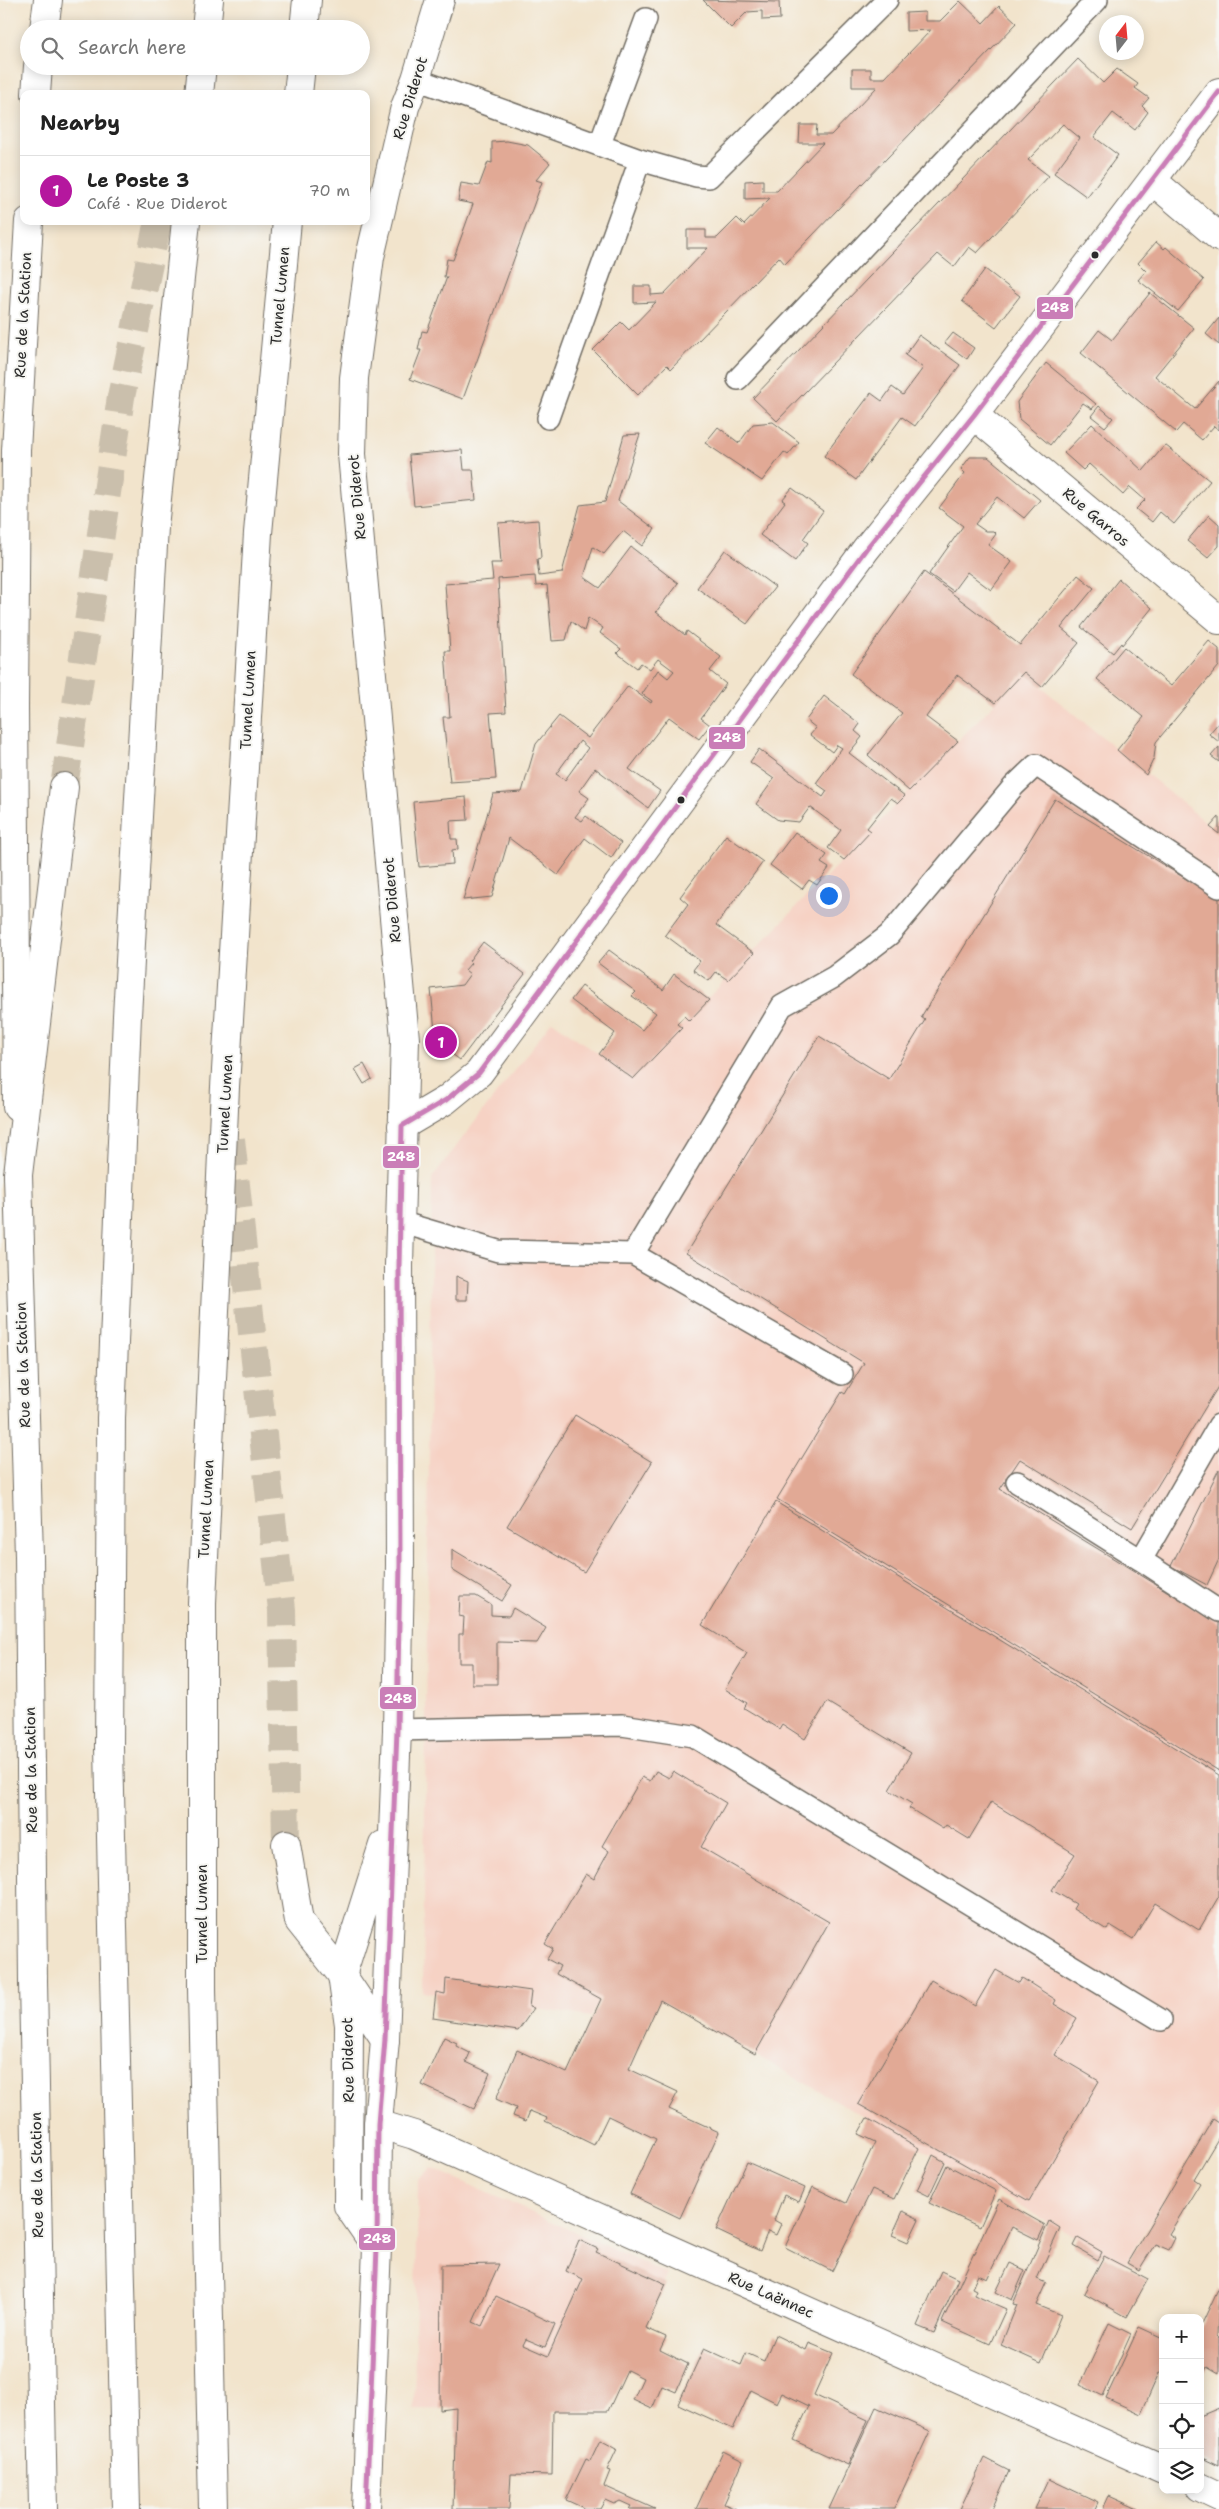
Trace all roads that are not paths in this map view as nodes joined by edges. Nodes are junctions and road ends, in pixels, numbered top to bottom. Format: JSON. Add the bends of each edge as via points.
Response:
{"nodes":[{"id":1,"x":48,"y":0,"type":"edge"},
{"id":2,"x":209,"y":0,"type":"edge"},
{"id":3,"x":307,"y":0,"type":"edge"},
{"id":4,"x":440,"y":0,"type":"edge"},
{"id":5,"x":887,"y":0,"type":"edge"},
{"id":6,"x":1097,"y":0,"type":"edge"},
{"id":7,"x":646,"y":19,"type":"dead end"},
{"id":8,"x":45,"y":20,"type":"edge"},
{"id":9,"x":207,"y":20,"type":"edge"},
{"id":10,"x":305,"y":20,"type":"edge"},
{"id":11,"x":37,"y":75,"type":"edge"},
{"id":12,"x":201,"y":75,"type":"edge"},
{"id":13,"x":300,"y":75,"type":"edge"},
{"id":14,"x":416,"y":79,"type":"junction"},
{"id":15,"x":36,"y":90,"type":"edge"},
{"id":16,"x":199,"y":90,"type":"edge"},
{"id":17,"x":298,"y":90,"type":"edge"},
{"id":18,"x":1219,"y":92,"type":"edge"},
{"id":19,"x":600,"y":144,"type":"junction"},
{"id":20,"x":640,"y":160,"type":"junction"},
{"id":21,"x":1153,"y":181,"type":"junction"},
{"id":22,"x":29,"y":225,"type":"edge"},
{"id":23,"x":186,"y":225,"type":"edge"},
{"id":24,"x":287,"y":225,"type":"edge"},
{"id":25,"x":1219,"y":237,"type":"edge"},
{"id":26,"x":738,"y":379,"type":"dead end"},
{"id":27,"x":974,"y":415,"type":"junction"},
{"id":28,"x":548,"y":418,"type":"dead end"},
{"id":29,"x":1219,"y":620,"type":"edge"},
{"id":30,"x":64,"y":787,"type":"tunnel mouth"},
{"id":31,"x":1219,"y":887,"type":"edge"},
{"id":32,"x":402,"y":1126,"type":"junction"},
{"id":33,"x":18,"y":1175,"type":"junction"},
{"id":34,"x":400,"y":1222,"type":"junction"},
{"id":35,"x":633,"y":1254,"type":"junction"},
{"id":36,"x":842,"y":1374,"type":"dead end"},
{"id":37,"x":1219,"y":1425,"type":"edge"},
{"id":38,"x":1018,"y":1482,"type":"dead end"},
{"id":39,"x":1141,"y":1560,"type":"junction"},
{"id":40,"x":1219,"y":1611,"type":"edge"},
{"id":41,"x":396,"y":1730,"type":"junction"},
{"id":42,"x":394,"y":1812,"type":"junction"},
{"id":43,"x":286,"y":1844,"type":"tunnel mouth"},
{"id":44,"x":342,"y":1975,"type":"junction"},
{"id":45,"x":1161,"y":2020,"type":"dead end"},
{"id":46,"x":386,"y":2039,"type":"junction"},
{"id":47,"x":378,"y":2124,"type":"junction"},
{"id":48,"x":377,"y":2248,"type":"junction"},
{"id":49,"x":1159,"y":2468,"type":"edge"},
{"id":50,"x":1204,"y":2489,"type":"edge"},
{"id":51,"x":1219,"y":2496,"type":"edge"},
{"id":52,"x":43,"y":2509,"type":"edge"},
{"id":53,"x":126,"y":2509,"type":"edge"},
{"id":54,"x":213,"y":2509,"type":"edge"},
{"id":55,"x":366,"y":2509,"type":"edge"}],
"edges":[{"from":1,"to":8,"type":"main road"},
{"from":2,"to":9,"type":"main road"},
{"from":3,"to":10,"type":"main road"},
{"from":4,"to":14,"type":"main road","name":"Rue Diderot"},
{"from":5,"to":20,"type":"lane","via":[[709,177]]},
{"from":6,"to":26,"type":"lane"},
{"from":7,"to":19,"type":"lane"},
{"from":11,"to":15,"type":"main road"},
{"from":12,"to":16,"type":"main road"},
{"from":13,"to":17,"type":"main road"},
{"from":14,"to":19,"type":"lane"},
{"from":14,"to":32,"type":"main road","name":"Rue Diderot","via":[[405,107],[370,257],[354,378],[352,454],[405,1039]]},
{"from":18,"to":21,"type":"main road"},
{"from":19,"to":20,"type":"lane"},
{"from":20,"to":28,"type":"lane"},
{"from":21,"to":25,"type":"main road"},
{"from":21,"to":27,"type":"main road"},
{"from":22,"to":33,"type":"main road","name":"Rue de la Station","via":[[16,461],[14,717]]},
{"from":23,"to":53,"type":"main road","via":[[154,527],[111,1418],[110,1727]]},
{"from":24,"to":54,"type":"main road","name":"Tunnel Lumen","via":[[258,533],[225,1097],[202,1603],[202,1989]]},
{"from":27,"to":29,"type":"main road","name":"Rue Garros"},
{"from":27,"to":32,"type":"main road","via":[[866,549],[479,1074],[446,1100]]},
{"from":30,"to":33,"type":"main road"},
{"from":31,"to":35,"type":"lane","via":[[1036,766],[1014,786],[889,935],[834,977],[782,1006]]},
{"from":32,"to":34,"type":"main road","name":"Rue Diderot"},
{"from":33,"to":52,"type":"main road","name":"Rue de la Station","via":[[29,1556]]},
{"from":34,"to":35,"type":"lane","via":[[498,1251]]},
{"from":34,"to":41,"type":"main road","name":"Rue Diderot","via":[[400,1565]]},
{"from":35,"to":36,"type":"lane"},
{"from":37,"to":39,"type":"lane"},
{"from":38,"to":39,"type":"lane"},
{"from":39,"to":40,"type":"lane"},
{"from":41,"to":42,"type":"main road","name":"Rue Diderot"},
{"from":41,"to":45,"type":"lane","via":[[622,1725],[693,1736]]},
{"from":42,"to":44,"type":"main road","name":"Rue Diderot"},
{"from":42,"to":46,"type":"main road","name":"Rue Diderot"},
{"from":43,"to":44,"type":"main road","via":[[299,1921]]},
{"from":44,"to":46,"type":"main road"},
{"from":44,"to":48,"type":"main road","name":"Rue Diderot","via":[[350,2025],[348,2206]]},
{"from":46,"to":47,"type":"main road","name":"Rue Diderot"},
{"from":47,"to":48,"type":"main road","name":"Rue Diderot"},
{"from":47,"to":49,"type":"main road","name":"Rue Laënnec","via":[[414,2135]]},
{"from":48,"to":55,"type":"main road","name":"Rue Diderot"},
{"from":50,"to":51,"type":"main road"}]}
